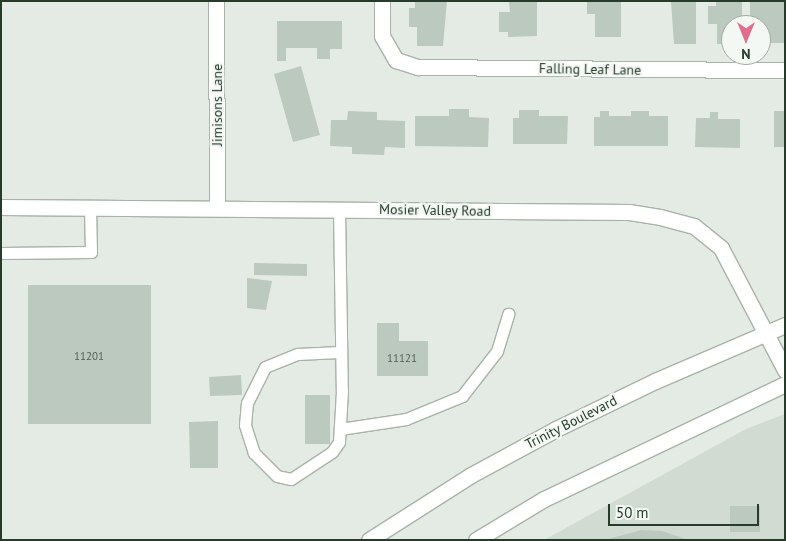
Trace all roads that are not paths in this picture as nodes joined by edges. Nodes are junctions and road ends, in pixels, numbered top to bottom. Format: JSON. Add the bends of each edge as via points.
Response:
{"nodes":[{"id":1,"x":216,"y":1,"type":"edge"},
{"id":2,"x":382,"y":1,"type":"edge"},
{"id":3,"x":785,"y":70,"type":"edge"},
{"id":4,"x":1,"y":207,"type":"edge"},
{"id":5,"x":90,"y":208,"type":"junction"},
{"id":6,"x":217,"y":208,"type":"junction"},
{"id":7,"x":339,"y":209,"type":"junction"},
{"id":8,"x":1,"y":253,"type":"edge"},
{"id":9,"x":508,"y":314,"type":"dead end"},
{"id":10,"x":785,"y":326,"type":"edge"},
{"id":11,"x":764,"y":332,"type":"junction"},
{"id":12,"x":339,"y":352,"type":"junction"},
{"id":13,"x":785,"y":370,"type":"edge"},
{"id":14,"x":785,"y":384,"type":"edge"},
{"id":15,"x":340,"y":430,"type":"junction"},
{"id":16,"x":369,"y":540,"type":"edge"},
{"id":17,"x":476,"y":540,"type":"edge"}],
"edges":[{"from":1,"to":6,"type":"street","name":"Jimisons Lane"},
{"from":2,"to":3,"type":"street","name":"Falling Leaf Lane","via":[[382,36],[396,60],[418,67]]},
{"from":4,"to":5,"type":"street","name":"Mosier Valley Road"},
{"from":5,"to":6,"type":"street","name":"Mosier Valley Road"},
{"from":5,"to":8,"type":"lane","via":[[91,252]]},
{"from":6,"to":7,"type":"street","name":"Mosier Valley Road"},
{"from":7,"to":11,"type":"street","name":"Mosier Valley Road","via":[[629,212],[694,226],[721,248]]},
{"from":7,"to":12,"type":"lane"},
{"from":9,"to":15,"type":"lane","via":[[497,351],[462,396],[406,419]]},
{"from":10,"to":11,"type":"street","name":"Trinity Boulevard"},
{"from":11,"to":13,"type":"street","name":"Mosier Valley Road"},
{"from":11,"to":16,"type":"street","name":"Trinity Boulevard","via":[[556,429],[471,475]]},
{"from":12,"to":15,"type":"lane"},
{"from":12,"to":15,"type":"lane","via":[[298,354],[265,367],[247,403],[245,426],[254,452],[277,476],[291,479],[332,452],[339,442]]},
{"from":14,"to":17,"type":"street","via":[[544,499]]}]}
